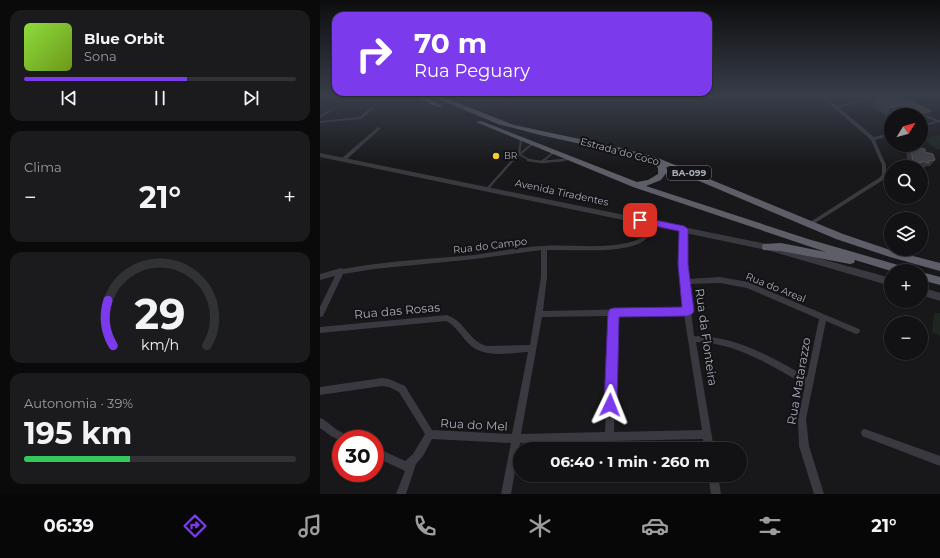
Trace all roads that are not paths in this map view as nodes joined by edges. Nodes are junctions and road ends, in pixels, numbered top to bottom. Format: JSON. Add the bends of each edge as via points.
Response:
{"nodes":[{"id":1,"x":357,"y":118,"type":"edge"},
{"id":2,"x":471,"y":118,"type":"edge"},
{"id":3,"x":488,"y":118,"type":"edge"},
{"id":4,"x":847,"y":118,"type":"edge"},
{"id":5,"x":939,"y":121,"type":"edge"},
{"id":6,"x":320,"y":122,"type":"edge"},
{"id":7,"x":928,"y":124,"type":"edge"},
{"id":8,"x":379,"y":128,"type":"dead end"},
{"id":9,"x":884,"y":136,"type":"edge"},
{"id":10,"x":521,"y":139,"type":"junction"},
{"id":11,"x":873,"y":139,"type":"junction"},
{"id":12,"x":533,"y":143,"type":"junction"},
{"id":13,"x":554,"y":152,"type":"junction"},
{"id":14,"x":519,"y":154,"type":"junction"},
{"id":15,"x":320,"y":155,"type":"edge"},
{"id":16,"x":344,"y":159,"type":"junction"},
{"id":17,"x":572,"y":159,"type":"junction"},
{"id":18,"x":653,"y":159,"type":"junction"},
{"id":19,"x":543,"y":162,"type":"junction"},
{"id":20,"x":636,"y":185,"type":"junction"},
{"id":21,"x":488,"y":188,"type":"junction"},
{"id":22,"x":655,"y":223,"type":"junction"},
{"id":23,"x":809,"y":225,"type":"junction"},
{"id":24,"x":684,"y":229,"type":"junction"},
{"id":25,"x":767,"y":247,"type":"junction"},
{"id":26,"x":544,"y":248,"type":"junction"},
{"id":27,"x":866,"y":260,"type":"junction"},
{"id":28,"x":884,"y":265,"type":"edge"},
{"id":29,"x":940,"y":267,"type":"edge"},
{"id":30,"x":341,"y":271,"type":"junction"},
{"id":31,"x":320,"y":276,"type":"edge"},
{"id":32,"x":928,"y":278,"type":"edge"},
{"id":33,"x":884,"y":280,"type":"edge"},
{"id":34,"x":940,"y":281,"type":"edge"},
{"id":35,"x":685,"y":282,"type":"junction"},
{"id":36,"x":928,"y":293,"type":"edge"},
{"id":37,"x":940,"y":297,"type":"edge"},
{"id":38,"x":688,"y":311,"type":"junction"},
{"id":39,"x":614,"y":312,"type":"junction"},
{"id":40,"x":320,"y":314,"type":"edge"},
{"id":41,"x":539,"y":314,"type":"junction"},
{"id":42,"x":823,"y":317,"type":"junction"},
{"id":43,"x":320,"y":330,"type":"edge"},
{"id":44,"x":856,"y":331,"type":"dead end"},
{"id":45,"x":692,"y":339,"type":"junction"},
{"id":46,"x":534,"y":348,"type":"junction"},
{"id":47,"x":810,"y":383,"type":"junction"},
{"id":48,"x":320,"y":391,"type":"edge"},
{"id":49,"x":320,"y":422,"type":"edge"},
{"id":50,"x":332,"y":431,"type":"edge"},
{"id":51,"x":865,"y":432,"type":"dead end"},
{"id":52,"x":430,"y":434,"type":"junction"},
{"id":53,"x":707,"y":434,"type":"junction"},
{"id":54,"x":609,"y":436,"type":"junction"},
{"id":55,"x":516,"y":439,"type":"junction"},
{"id":56,"x":708,"y":442,"type":"edge"},
{"id":57,"x":384,"y":455,"type":"edge"},
{"id":58,"x":940,"y":461,"type":"edge"},
{"id":59,"x":408,"y":464,"type":"junction"},
{"id":60,"x":714,"y":482,"type":"edge"},
{"id":61,"x":401,"y":494,"type":"edge"},
{"id":62,"x":506,"y":494,"type":"edge"},
{"id":63,"x":716,"y":494,"type":"edge"},
{"id":64,"x":819,"y":494,"type":"edge"}],
"edges":[{"from":1,"to":6,"type":"street"},
{"from":2,"to":10,"type":"highway","name":"Estrada do Coco","number":"BA-099"},
{"from":3,"to":18,"type":"highway","name":"Estrada do Coco","number":"BA-099","via":[[522,129],[585,141]]},
{"from":4,"to":11,"type":"street"},
{"from":5,"to":7,"type":"street"},
{"from":8,"to":16,"type":"street"},
{"from":9,"to":11,"type":"street"},
{"from":10,"to":12,"type":"highway","name":"Estrada do Coco","number":"BA-099"},
{"from":10,"to":14,"type":"lane"},
{"from":11,"to":23,"type":"street","via":[[884,165],[884,175]]},
{"from":12,"to":13,"type":"highway","name":"Estrada do Coco","number":"BA-099"},
{"from":12,"to":14,"type":"lane"},
{"from":13,"to":17,"type":"highway","name":"Estrada do Coco","number":"BA-099"},
{"from":13,"to":19,"type":"lane"},
{"from":14,"to":19,"type":"lane","via":[[532,162]]},
{"from":14,"to":21,"type":"lane"},
{"from":15,"to":16,"type":"street","name":"Avenida Tiradentes"},
{"from":16,"to":21,"type":"street","name":"Avenida Tiradentes"},
{"from":17,"to":19,"type":"lane"},
{"from":17,"to":20,"type":"highway","name":"Estrada do Coco","number":"BA-099"},
{"from":18,"to":20,"type":"highway","via":[[662,167],[661,176]]},
{"from":18,"to":23,"type":"highway","name":"Estrada do Coco","number":"BA-099"},
{"from":20,"to":27,"type":"highway","name":"Estrada do Coco","number":"BA-099"},
{"from":21,"to":22,"type":"street","name":"Avenida Tiradentes"},
{"from":22,"to":24,"type":"street","name":"Avenida Tiradentes"},
{"from":22,"to":26,"type":"street","name":"Rua do Campo","via":[[650,233],[637,242],[604,247]]},
{"from":23,"to":29,"type":"highway","name":"Estrada do Coco","number":"BA-099"},
{"from":24,"to":25,"type":"street","name":"Avenida Tiradentes"},
{"from":24,"to":35,"type":"street","name":"Rua da Flonteira"},
{"from":25,"to":27,"type":"highway"},
{"from":25,"to":33,"type":"street","name":"Avenida Tiradentes"},
{"from":26,"to":30,"type":"street","name":"Rua do Campo"},
{"from":26,"to":41,"type":"street","via":[[544,277]]},
{"from":27,"to":28,"type":"highway","name":"Estrada do Coco","number":"BA-099"},
{"from":30,"to":31,"type":"street","name":"Rua do Campo"},
{"from":30,"to":40,"type":"street"},
{"from":32,"to":34,"type":"highway"},
{"from":35,"to":38,"type":"street","name":"Rua da Flonteira"},
{"from":35,"to":42,"type":"street","name":"Rua do Areal","via":[[720,280],[748,285]]},
{"from":36,"to":37,"type":"street"},
{"from":38,"to":39,"type":"street"},
{"from":38,"to":45,"type":"street","name":"Rua da Flonteira"},
{"from":39,"to":41,"type":"street"},
{"from":39,"to":54,"type":"street"},
{"from":41,"to":46,"type":"street"},
{"from":42,"to":44,"type":"street","name":"Rua do Areal"},
{"from":42,"to":47,"type":"street","name":"Rua Matarazzo"},
{"from":43,"to":46,"type":"street","name":"Rua das Rosas","via":[[447,318],[454,320],[473,346],[479,349]]},
{"from":45,"to":47,"type":"street","via":[[729,343]]},
{"from":45,"to":53,"type":"street","name":"Rua da Flonteira"},
{"from":46,"to":55,"type":"street"},
{"from":47,"to":64,"type":"street","name":"Rua Matarazzo","via":[[802,419],[802,432]]},
{"from":48,"to":52,"type":"street","via":[[382,382],[396,385],[402,389]]},
{"from":49,"to":50,"type":"street"},
{"from":51,"to":58,"type":"street"},
{"from":52,"to":55,"type":"street","name":"Rua do Mel"},
{"from":52,"to":59,"type":"street"},
{"from":53,"to":54,"type":"street","name":"Rua do Mel"},
{"from":53,"to":56,"type":"street","name":"Rua da Flonteira"},
{"from":54,"to":55,"type":"street","name":"Rua do Mel"},
{"from":55,"to":62,"type":"street"},
{"from":57,"to":59,"type":"street"},
{"from":59,"to":61,"type":"street"},
{"from":60,"to":63,"type":"street"}]}
